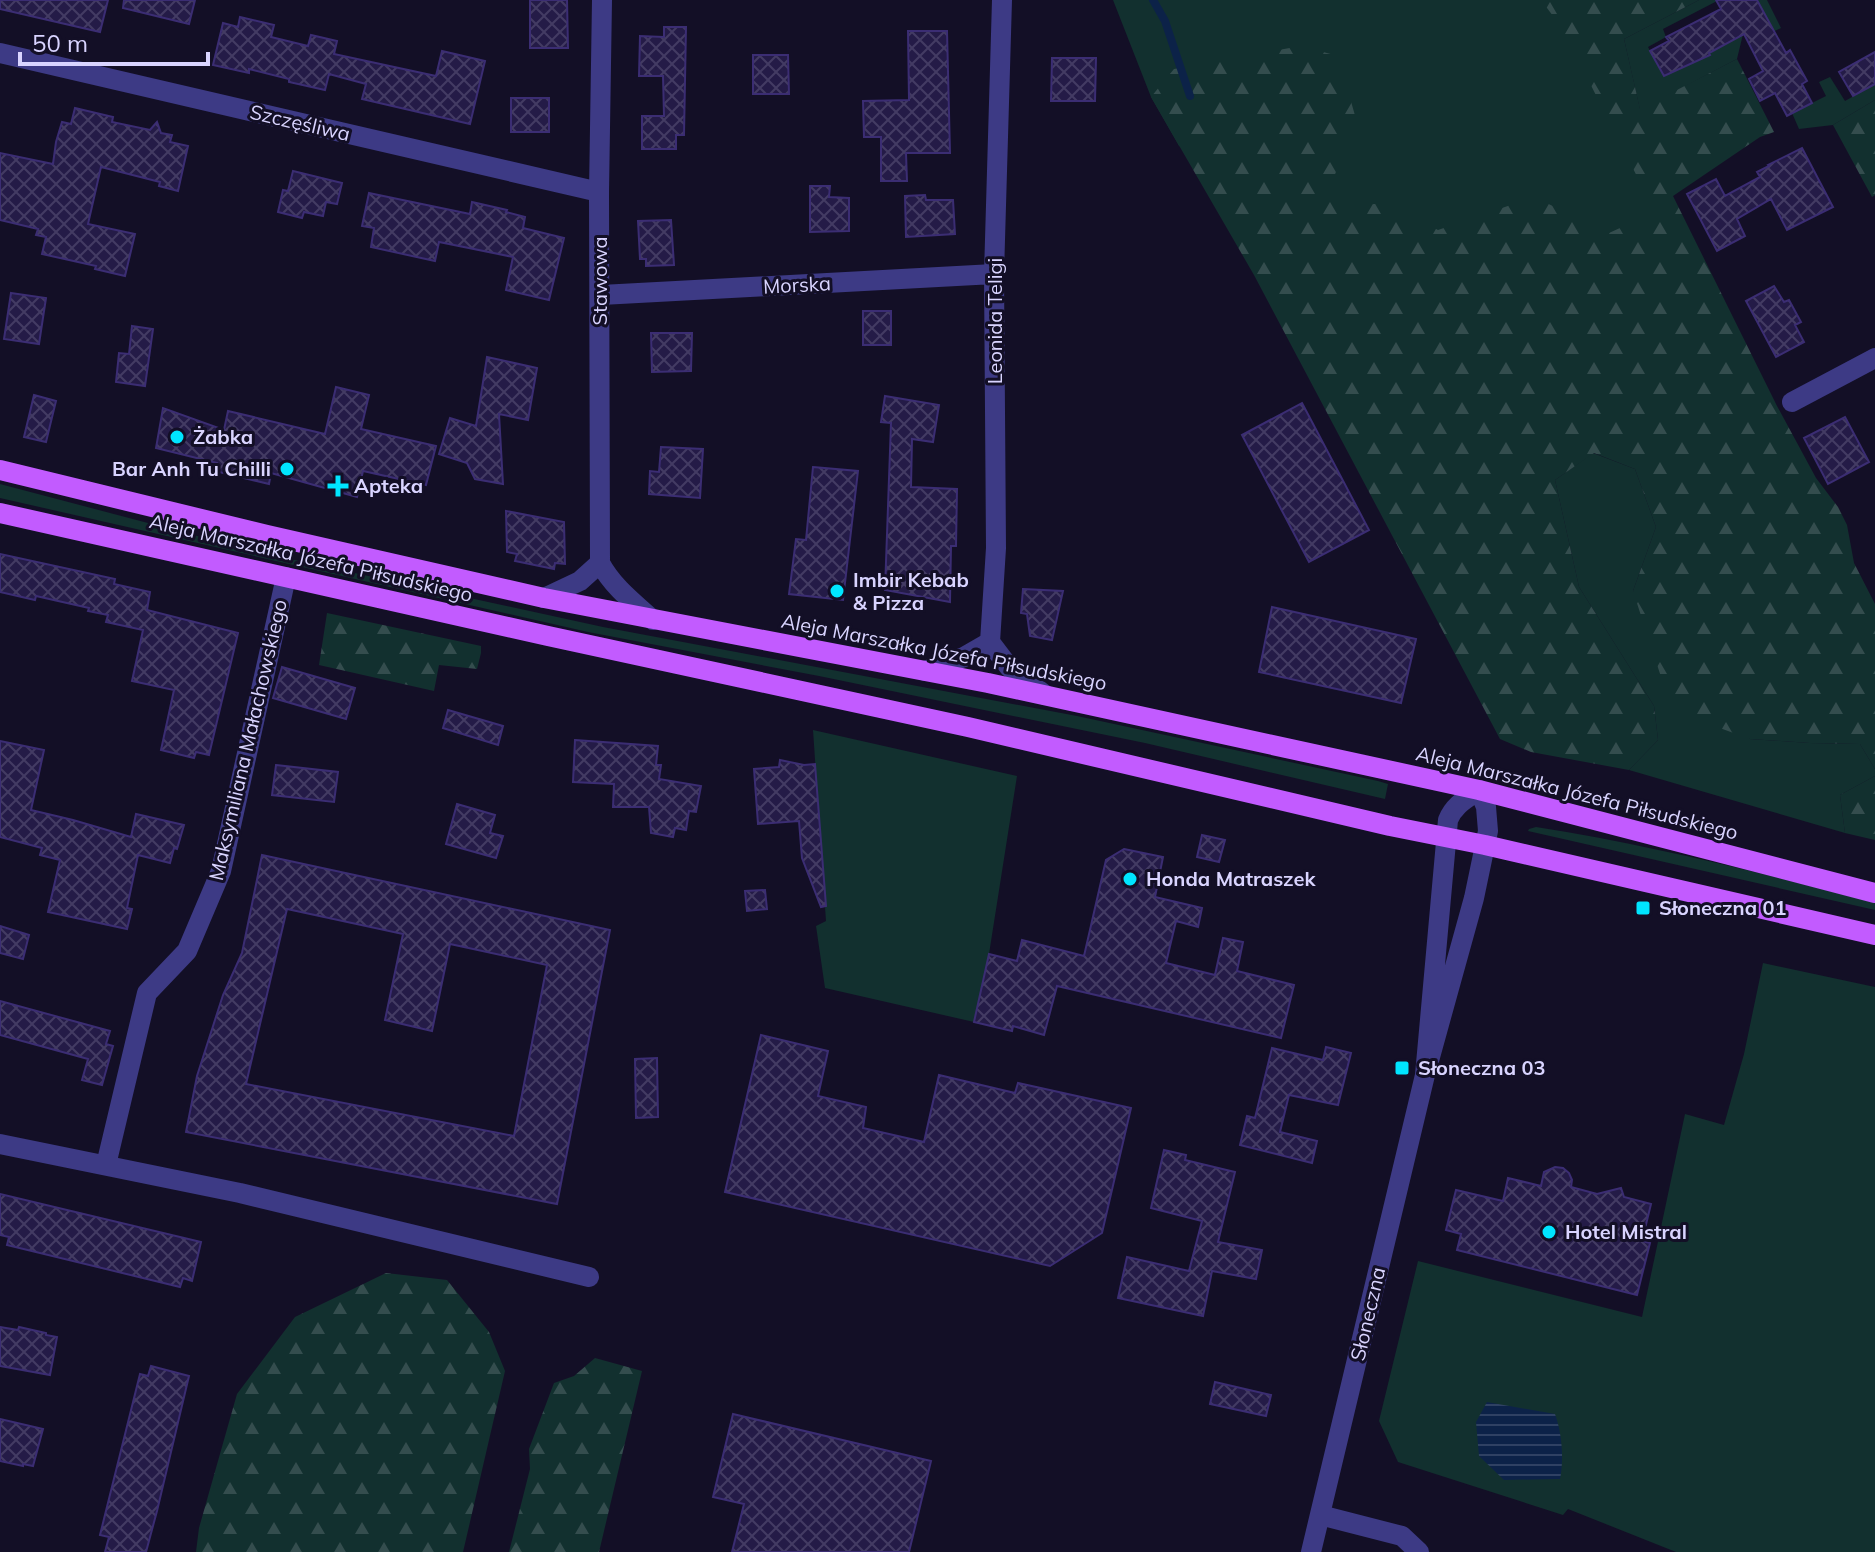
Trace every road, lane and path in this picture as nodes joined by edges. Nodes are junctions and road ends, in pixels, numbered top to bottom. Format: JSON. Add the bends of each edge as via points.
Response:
{"nodes":[{"id":1,"x":602,"y":0,"type":"edge"},
{"id":2,"x":1002,"y":0,"type":"edge"},
{"id":3,"x":0,"y":53,"type":"edge"},
{"id":4,"x":599,"y":192,"type":"junction"},
{"id":5,"x":994,"y":274,"type":"junction"},
{"id":6,"x":601,"y":295,"type":"junction"},
{"id":7,"x":1875,"y":358,"type":"edge"},
{"id":8,"x":1792,"y":402,"type":"dead end"},
{"id":9,"x":0,"y":470,"type":"edge"},
{"id":10,"x":0,"y":513,"type":"edge"},
{"id":11,"x":600,"y":563,"type":"junction"},
{"id":12,"x":286,"y":577,"type":"junction"},
{"id":13,"x":544,"y":598,"type":"junction"},
{"id":14,"x":653,"y":620,"type":"junction"},
{"id":15,"x":990,"y":642,"type":"junction"},
{"id":16,"x":925,"y":671,"type":"junction"},
{"id":17,"x":1045,"y":695,"type":"junction"},
{"id":18,"x":1479,"y":790,"type":"junction"},
{"id":19,"x":1446,"y":837,"type":"junction"},
{"id":20,"x":1485,"y":845,"type":"junction"},
{"id":21,"x":1875,"y":893,"type":"edge"},
{"id":22,"x":1875,"y":935,"type":"edge"},
{"id":23,"x":1425,"y":1075,"type":"junction"},
{"id":24,"x":0,"y":1144,"type":"edge"},
{"id":25,"x":106,"y":1165,"type":"junction"},
{"id":26,"x":589,"y":1277,"type":"dead end"},
{"id":27,"x":1320,"y":1515,"type":"junction"},
{"id":28,"x":1311,"y":1552,"type":"edge"},
{"id":29,"x":1419,"y":1552,"type":"edge"}],
"edges":[{"from":1,"to":4,"type":"street","name":"Stawowa"},
{"from":2,"to":5,"type":"street","name":"Leonida Teligi"},
{"from":3,"to":4,"type":"street","name":"Szczęśliwa"},
{"from":4,"to":6,"type":"street","name":"Stawowa"},
{"from":5,"to":6,"type":"street","name":"Morska"},
{"from":5,"to":15,"type":"street","name":"Leonida Teligi","via":[[996,548]]},
{"from":6,"to":11,"type":"street","name":"Stawowa"},
{"from":7,"to":8,"type":"street"},
{"from":9,"to":13,"type":"main road","name":"Aleja Marszałka Józefa Piłsudskiego"},
{"from":10,"to":12,"type":"main road","name":"Aleja Marszałka Józefa Piłsudskiego"},
{"from":11,"to":13,"type":"street","via":[[580,581]]},
{"from":11,"to":14,"type":"street","via":[[618,589]]},
{"from":12,"to":19,"type":"main road","name":"Aleja Marszałka Józefa Piłsudskiego"},
{"from":12,"to":25,"type":"street","name":"Maksymiliana Małachowskiego","via":[[221,871],[187,951],[147,993]]},
{"from":13,"to":14,"type":"main road","name":"Aleja Marszałka Józefa Piłsudskiego"},
{"from":14,"to":16,"type":"main road","name":"Aleja Marszałka Józefa Piłsudskiego"},
{"from":15,"to":16,"type":"street"},
{"from":15,"to":17,"type":"street","via":[[1009,667]]},
{"from":16,"to":17,"type":"main road","name":"Aleja Marszałka Józefa Piłsudskiego"},
{"from":17,"to":18,"type":"main road","name":"Aleja Marszałka Józefa Piłsudskiego"},
{"from":18,"to":19,"type":"street","name":"Słoneczna","via":[[1452,810]]},
{"from":18,"to":20,"type":"street","name":"Słoneczna","via":[[1486,807]]},
{"from":18,"to":21,"type":"main road","name":"Aleja Marszałka Józefa Piłsudskiego"},
{"from":19,"to":20,"type":"main road","name":"Aleja Marszałka Józefa Piłsudskiego"},
{"from":19,"to":23,"type":"street","name":"Słoneczna"},
{"from":20,"to":22,"type":"main road","name":"Aleja Marszałka Józefa Piłsudskiego"},
{"from":20,"to":23,"type":"street","name":"Słoneczna"},
{"from":23,"to":27,"type":"street","name":"Słoneczna"},
{"from":24,"to":25,"type":"street"},
{"from":25,"to":26,"type":"street"},
{"from":27,"to":28,"type":"street","name":"Słoneczna"},
{"from":27,"to":29,"type":"street","via":[[1402,1536]]}]}
